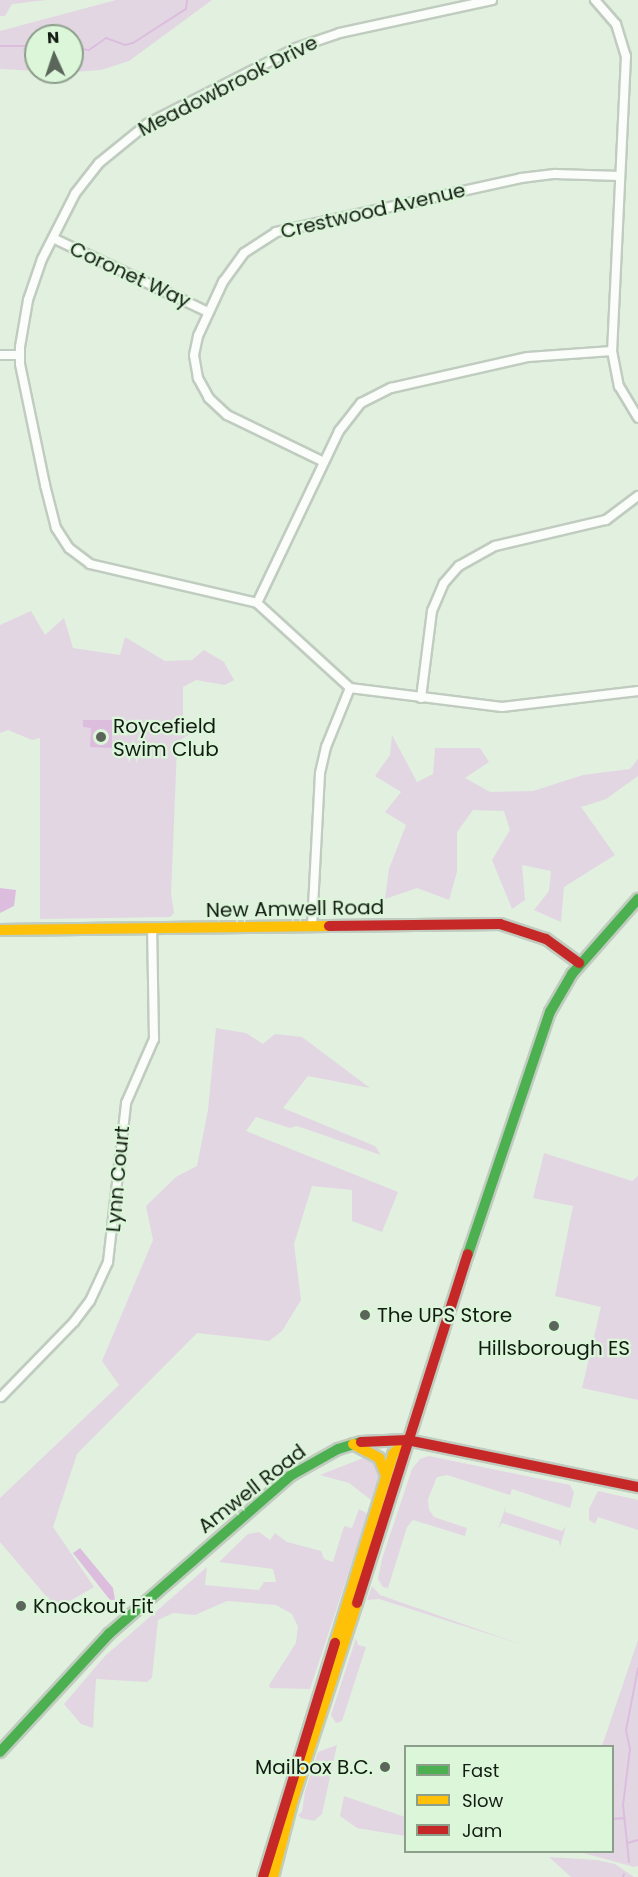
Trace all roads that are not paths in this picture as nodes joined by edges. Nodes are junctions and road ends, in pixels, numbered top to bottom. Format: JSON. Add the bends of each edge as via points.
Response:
{"nodes":[{"id":1,"x":492,"y":0,"type":"edge"},
{"id":2,"x":595,"y":0,"type":"edge"},
{"id":3,"x":620,"y":176,"type":"junction"},
{"id":4,"x":53,"y":238,"type":"junction"},
{"id":5,"x":208,"y":312,"type":"junction"},
{"id":6,"x":612,"y":351,"type":"junction"},
{"id":7,"x":0,"y":355,"type":"edge"},
{"id":8,"x":19,"y":355,"type":"junction"},
{"id":9,"x":638,"y":418,"type":"edge"},
{"id":10,"x":324,"y":462,"type":"junction"},
{"id":11,"x":638,"y":496,"type":"edge"},
{"id":12,"x":257,"y":603,"type":"junction"},
{"id":13,"x":350,"y":688,"type":"junction"},
{"id":14,"x":638,"y":691,"type":"edge"},
{"id":15,"x":421,"y":698,"type":"junction"},
{"id":16,"x":638,"y":899,"type":"edge"},
{"id":17,"x":312,"y":926,"type":"junction"},
{"id":18,"x":152,"y":929,"type":"junction"},
{"id":19,"x":0,"y":930,"type":"edge"},
{"id":20,"x":579,"y":963,"type":"junction"},
{"id":21,"x":1,"y":1397,"type":"edge"},
{"id":22,"x":407,"y":1440,"type":"junction"},
{"id":23,"x":353,"y":1444,"type":"junction"},
{"id":24,"x":386,"y":1475,"type":"junction"},
{"id":25,"x":638,"y":1486,"type":"edge"},
{"id":26,"x":0,"y":1752,"type":"edge"},
{"id":27,"x":263,"y":1877,"type":"edge"},
{"id":28,"x":273,"y":1877,"type":"edge"}],
"edges":[{"from":1,"to":4,"type":"street","name":"Meadowbrook Drive","via":[[312,41],[167,113],[134,133],[99,163],[75,194]]},
{"from":2,"to":3,"type":"street","via":[[616,24],[626,56]]},
{"from":3,"to":5,"type":"street","name":"Crestwood Avenue","via":[[555,174],[521,178],[276,232],[253,244],[236,261]]},
{"from":3,"to":6,"type":"street"},
{"from":4,"to":5,"type":"street","name":"Coronet Way"},
{"from":4,"to":8,"type":"street","name":"Meadowbrook Drive","via":[[32,286]]},
{"from":5,"to":10,"type":"street","name":"Crestwood Avenue","via":[[194,355],[198,378],[208,398],[236,421]]},
{"from":6,"to":9,"type":"street","via":[[619,386]]},
{"from":6,"to":10,"type":"street","via":[[528,357],[392,387],[352,412]]},
{"from":7,"to":8,"type":"street"},
{"from":8,"to":12,"type":"street","name":"Meadowbrook Drive","via":[[52,516],[69,548],[101,569]]},
{"from":10,"to":12,"type":"street"},
{"from":11,"to":15,"type":"street","via":[[606,520],[495,546],[459,566],[444,583],[432,611]]},
{"from":12,"to":13,"type":"street"},
{"from":13,"to":15,"type":"street"},
{"from":13,"to":17,"type":"street","via":[[320,773]]},
{"from":14,"to":15,"type":"street","via":[[518,707]]},
{"from":16,"to":20,"type":"main road"},
{"from":17,"to":18,"type":"main road","name":"New Amwell Road"},
{"from":17,"to":20,"type":"main road","name":"New Amwell Road","via":[[500,924],[533,933]]},
{"from":18,"to":19,"type":"main road","name":"New Amwell Road"},
{"from":18,"to":21,"type":"street","name":"Lynn Court","via":[[153,1039],[126,1103],[108,1262],[78,1317]]},
{"from":20,"to":22,"type":"main road","via":[[550,1012],[535,1049]]},
{"from":22,"to":23,"type":"main road","name":"Amwell Road","via":[[387,1438]]},
{"from":22,"to":24,"type":"main road","via":[[393,1454]]},
{"from":22,"to":25,"type":"main road","name":"Amwell Road"},
{"from":22,"to":28,"type":"main road","via":[[297,1786]]},
{"from":23,"to":24,"type":"main road","via":[[379,1458]]},
{"from":23,"to":26,"type":"main road","name":"Amwell Road","via":[[296,1471],[181,1569],[94,1648]]},
{"from":24,"to":27,"type":"main road"}]}
